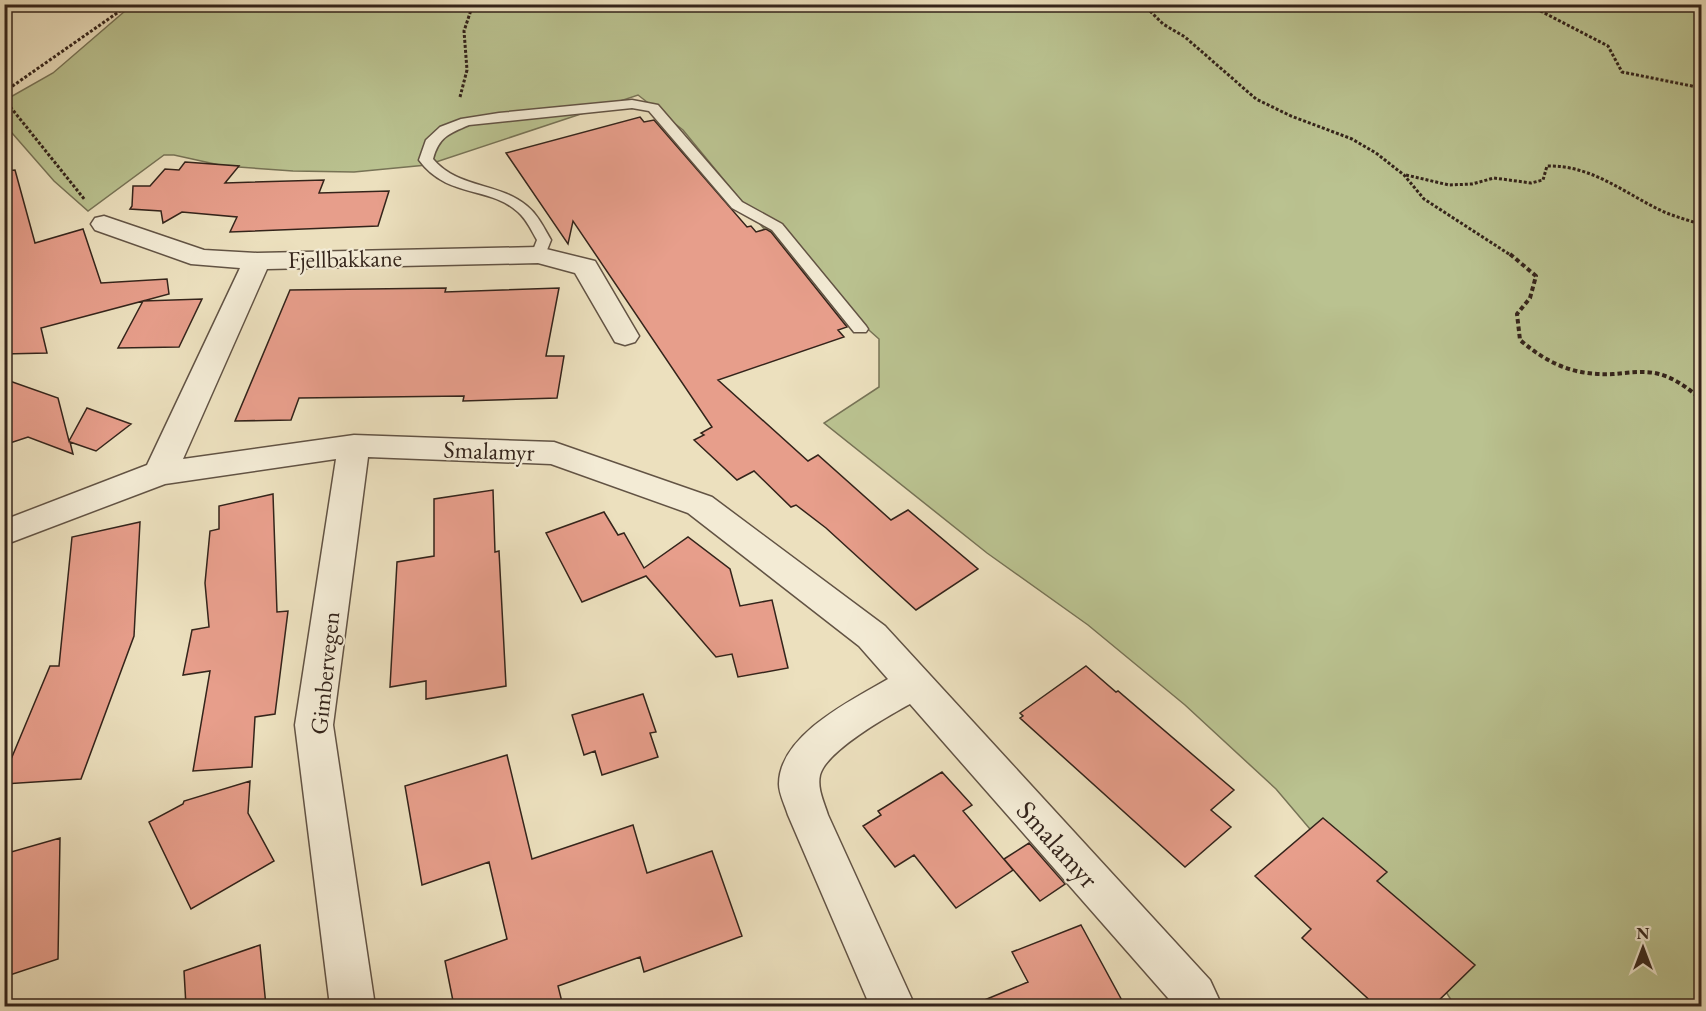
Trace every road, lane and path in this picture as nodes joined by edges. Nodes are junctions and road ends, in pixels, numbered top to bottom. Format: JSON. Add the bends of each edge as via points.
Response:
{"nodes":[{"id":1,"x":130,"y":4,"type":"edge"},
{"id":2,"x":473,"y":4,"type":"edge"},
{"id":3,"x":1143,"y":4,"type":"edge"},
{"id":4,"x":1527,"y":4,"type":"edge"},
{"id":5,"x":1701,"y":88,"type":"edge"},
{"id":6,"x":4,"y":92,"type":"edge"},
{"id":7,"x":4,"y":99,"type":"edge"},
{"id":8,"x":466,"y":122,"type":"junction"},
{"id":9,"x":1404,"y":175,"type":"junction"},
{"id":10,"x":104,"y":224,"type":"joint"},
{"id":11,"x":1701,"y":225,"type":"edge"},
{"id":12,"x":538,"y":255,"type":"junction"},
{"id":13,"x":257,"y":261,"type":"junction"},
{"id":14,"x":860,"y":329,"type":"dead end"},
{"id":15,"x":625,"y":336,"type":"dead end"},
{"id":16,"x":1701,"y":400,"type":"edge"},
{"id":17,"x":354,"y":446,"type":"junction"},
{"id":18,"x":160,"y":473,"type":"junction"},
{"id":19,"x":4,"y":532,"type":"edge"},
{"id":20,"x":914,"y":682,"type":"junction"},
{"id":21,"x":352,"y":1006,"type":"edge"},
{"id":22,"x":892,"y":1006,"type":"edge"},
{"id":23,"x":1200,"y":1006,"type":"edge"}],
"edges":[{"from":1,"to":6,"type":"path"},
{"from":2,"to":8,"type":"path","via":[[464,31],[466,70],[458,105]]},
{"from":3,"to":9,"type":"path","via":[[1256,99],[1352,138]]},
{"from":4,"to":5,"type":"path","via":[[1608,46],[1622,72]]},
{"from":7,"to":10,"type":"path"},
{"from":8,"to":12,"type":"lane","via":[[438,136],[431,143],[426,160],[441,176],[520,204],[535,220],[544,240]]},
{"from":8,"to":14,"type":"lane","via":[[633,104],[654,108],[737,205],[777,228]]},
{"from":9,"to":11,"type":"path","via":[[1449,185],[1494,178],[1531,183],[1543,180],[1546,166],[1561,164],[1590,172],[1662,211]]},
{"from":9,"to":16,"type":"path","via":[[1424,199],[1516,258],[1536,276],[1530,298],[1517,314],[1520,340],[1544,360],[1575,372],[1652,372],[1686,386]]},
{"from":10,"to":13,"type":"street","via":[[201,258]]},
{"from":12,"to":13,"type":"street","name":"Fjellbakkane"},
{"from":12,"to":15,"type":"street","name":"Fjellbakkane","via":[[585,267]]},
{"from":13,"to":18,"type":"street","name":"Fjellbakkane"},
{"from":17,"to":18,"type":"street","name":"Smalamyr"},
{"from":17,"to":20,"type":"street","name":"Smalamyr","via":[[554,453],[700,505],[872,636]]},
{"from":17,"to":21,"type":"street","name":"Gimbervegen","via":[[314,724]]},
{"from":18,"to":19,"type":"street","name":"Smalamyr"},
{"from":20,"to":22,"type":"street","via":[[837,729],[807,755],[799,782],[808,815]]},
{"from":20,"to":23,"type":"street","name":"Smalamyr"}]}
